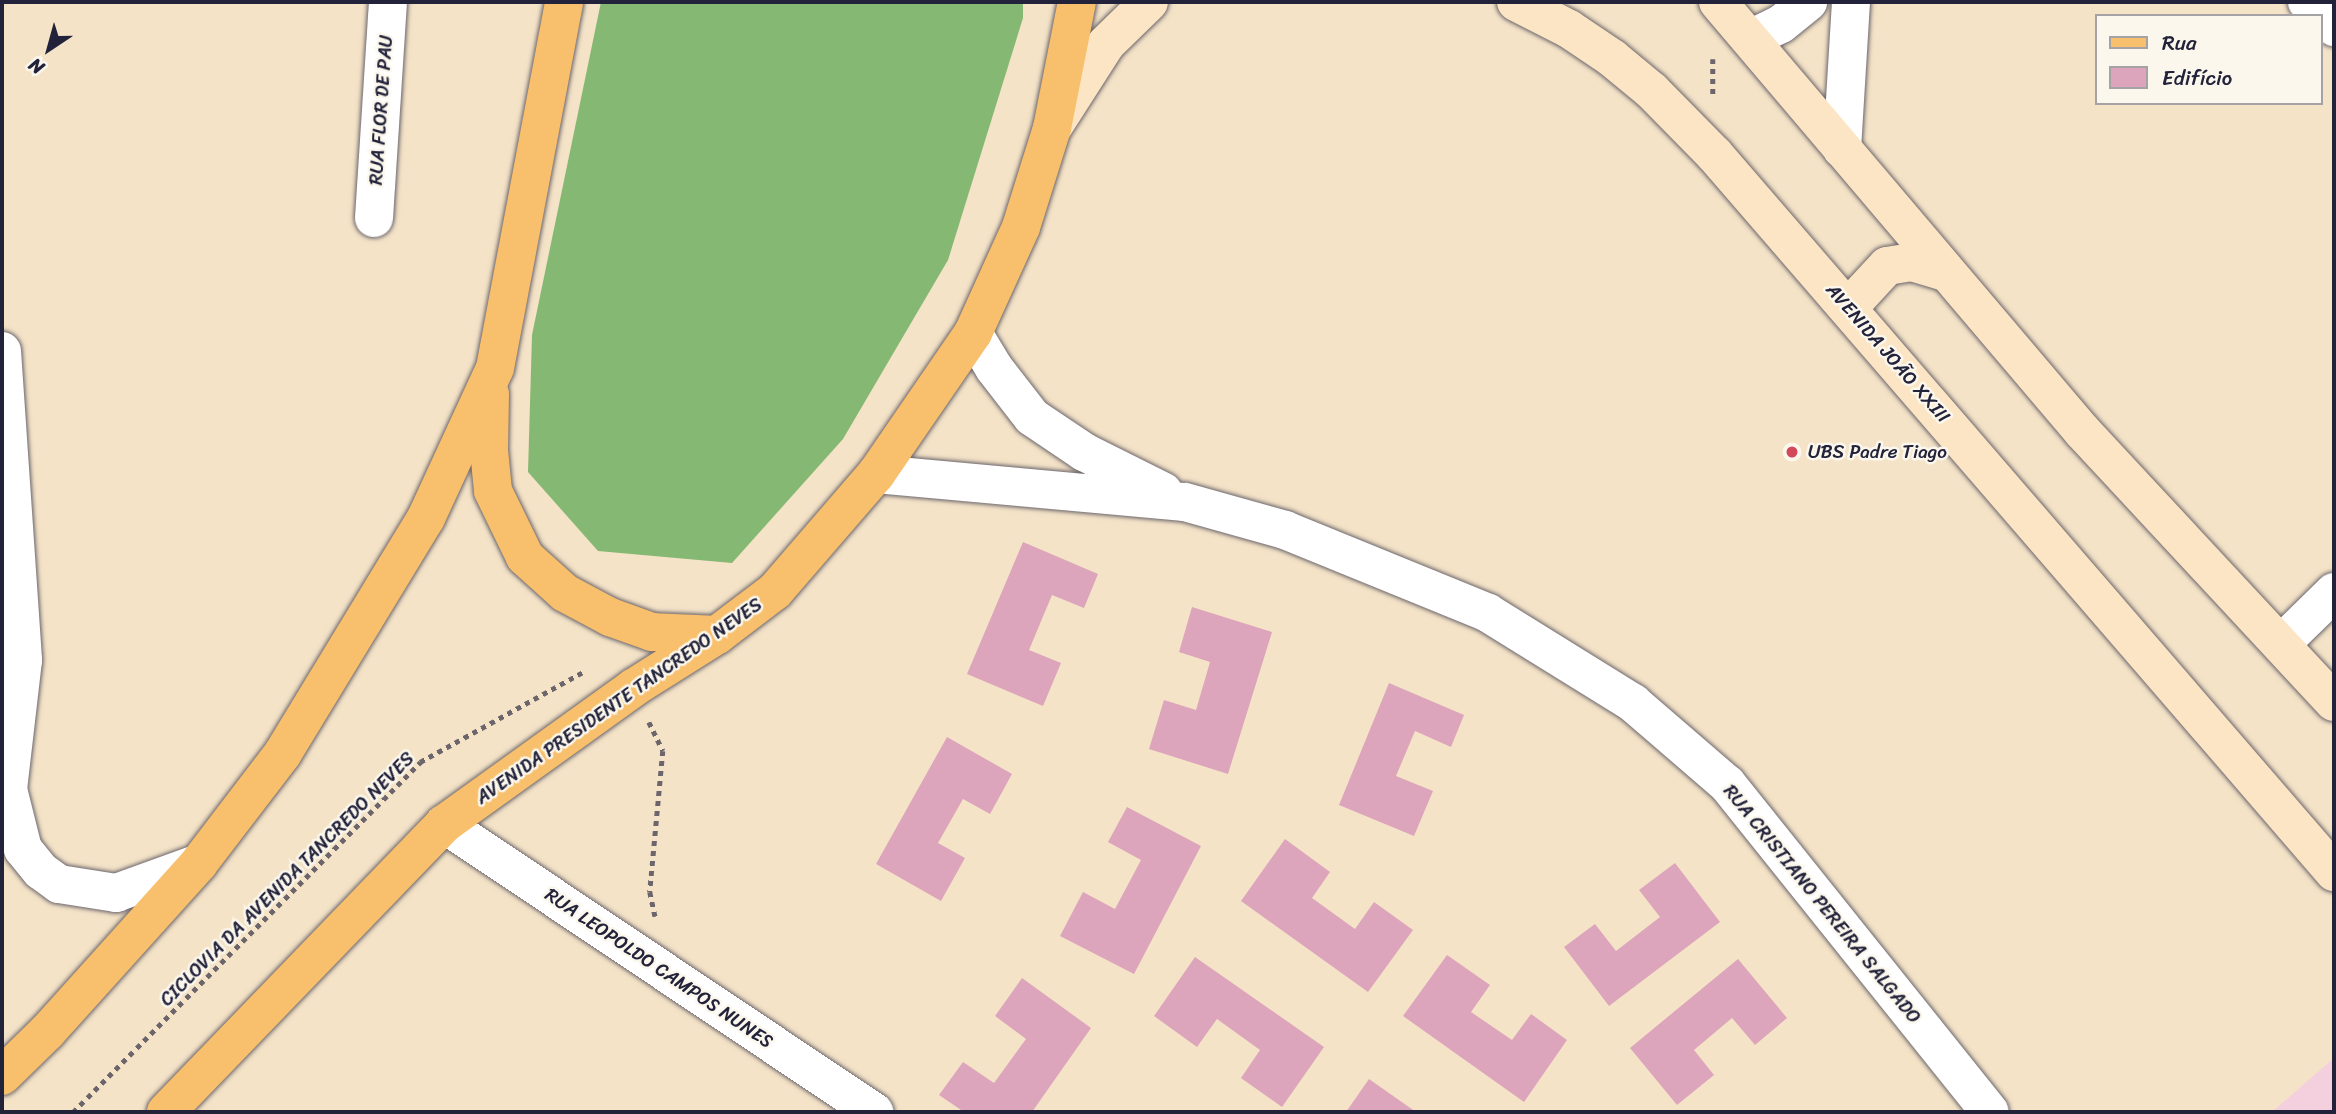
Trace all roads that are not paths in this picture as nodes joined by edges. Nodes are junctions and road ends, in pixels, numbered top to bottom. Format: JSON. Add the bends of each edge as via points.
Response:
{"nodes":[{"id":1,"x":388,"y":2,"type":"edge"},
{"id":2,"x":564,"y":2,"type":"edge"},
{"id":3,"x":1077,"y":2,"type":"edge"},
{"id":4,"x":1149,"y":2,"type":"edge"},
{"id":5,"x":1516,"y":2,"type":"edge"},
{"id":6,"x":1718,"y":2,"type":"edge"},
{"id":7,"x":1808,"y":2,"type":"edge"},
{"id":8,"x":1850,"y":2,"type":"edge"},
{"id":9,"x":2307,"y":2,"type":"edge"},
{"id":10,"x":2320,"y":14,"type":"edge"},
{"id":11,"x":1750,"y":38,"type":"junction"},
{"id":12,"x":1052,"y":128,"type":"junction"},
{"id":13,"x":1842,"y":149,"type":"junction"},
{"id":14,"x":374,"y":218,"type":"dead end"},
{"id":15,"x":1945,"y":272,"type":"junction"},
{"id":16,"x":1849,"y":307,"type":"junction"},
{"id":17,"x":973,"y":333,"type":"junction"},
{"id":18,"x":2,"y":351,"type":"edge"},
{"id":19,"x":495,"y":368,"type":"junction"},
{"id":20,"x":877,"y":474,"type":"junction"},
{"id":21,"x":1185,"y":502,"type":"junction"},
{"id":22,"x":2334,"y":592,"type":"edge"},
{"id":23,"x":717,"y":635,"type":"junction"},
{"id":24,"x":2281,"y":643,"type":"junction"},
{"id":25,"x":2334,"y":702,"type":"edge"},
{"id":26,"x":5,"y":801,"type":"edge"},
{"id":27,"x":444,"y":824,"type":"junction"},
{"id":28,"x":199,"y":863,"type":"junction"},
{"id":29,"x":2334,"y":872,"type":"edge"},
{"id":30,"x":2,"y":1076,"type":"edge"},
{"id":31,"x":166,"y":1112,"type":"edge"},
{"id":32,"x":874,"y":1112,"type":"edge"},
{"id":33,"x":1990,"y":1112,"type":"edge"}],
"edges":[{"from":1,"to":14,"type":"street","name":"RUA FLOR DE PAU"},
{"from":2,"to":19,"type":"main road"},
{"from":3,"to":12,"type":"main road","name":"AVENIDA PRESIDENTE TANCREDO NEVES"},
{"from":4,"to":12,"type":"main road","via":[[1106,44]]},
{"from":5,"to":16,"type":"main road","name":"AVENIDA JOÃO XXIII","via":[[1569,29],[1652,91]]},
{"from":6,"to":11,"type":"main road"},
{"from":7,"to":11,"type":"street","via":[[1781,24]]},
{"from":8,"to":13,"type":"street"},
{"from":9,"to":10,"type":"street"},
{"from":11,"to":13,"type":"main road"},
{"from":12,"to":17,"type":"main road","name":"AVENIDA PRESIDENTE TANCREDO NEVES","via":[[1021,228]]},
{"from":13,"to":15,"type":"main road"},
{"from":15,"to":16,"type":"main road","via":[[1912,262],[1886,266]]},
{"from":15,"to":24,"type":"main road","via":[[2082,431]]},
{"from":16,"to":29,"type":"main road","name":"AVENIDA JOÃO XXIII"},
{"from":17,"to":20,"type":"main road","name":"AVENIDA PRESIDENTE TANCREDO NEVES"},
{"from":17,"to":21,"type":"street","name":"RUA CRISTIANO PEREIRA SALGADO","via":[[1032,417],[1084,452]]},
{"from":18,"to":26,"type":"street","via":[[23,660]]},
{"from":19,"to":23,"type":"main road","via":[[489,403],[493,491],[525,557],[565,593],[610,617],[653,632]]},
{"from":19,"to":28,"type":"main road","via":[[426,518],[283,753]]},
{"from":20,"to":21,"type":"street","name":"RUA CRISTIANO PEREIRA SALGADO"},
{"from":20,"to":23,"type":"main road","name":"AVENIDA PRESIDENTE TANCREDO NEVES","via":[[775,591]]},
{"from":21,"to":33,"type":"street","name":"RUA CRISTIANO PEREIRA SALGADO","via":[[1285,530],[1488,612],[1633,703],[1727,784]]},
{"from":22,"to":24,"type":"street"},
{"from":23,"to":27,"type":"main road","name":"AVENIDA PRESIDENTE TANCREDO NEVES","via":[[633,688]]},
{"from":24,"to":25,"type":"main road"},
{"from":26,"to":28,"type":"street","via":[[23,849],[59,884],[116,892]]},
{"from":27,"to":31,"type":"main road","name":"AVENIDA PRESIDENTE TANCREDO NEVES"},
{"from":27,"to":32,"type":"street","name":"RUA LEOPOLDO CAMPOS NUNES"},
{"from":28,"to":30,"type":"main road"}]}
